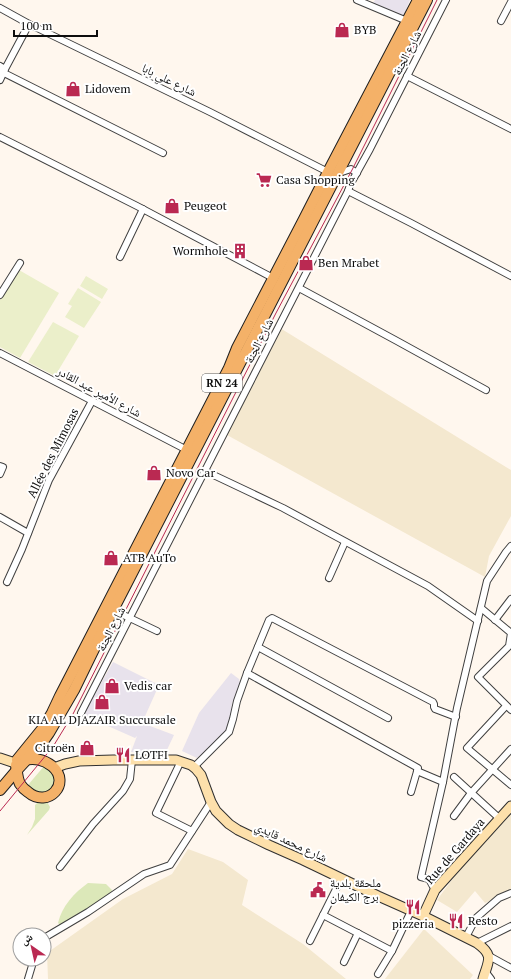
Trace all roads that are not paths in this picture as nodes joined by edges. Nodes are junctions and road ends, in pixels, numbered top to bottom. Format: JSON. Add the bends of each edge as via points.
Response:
{"nodes":[{"id":1,"x":357,"y":0,"type":"edge"},
{"id":2,"x":418,"y":0,"type":"edge"},
{"id":3,"x":427,"y":0,"type":"edge"},
{"id":4,"x":446,"y":0,"type":"edge"},
{"id":5,"x":511,"y":2,"type":"edge"},
{"id":6,"x":0,"y":8,"type":"edge"},
{"id":7,"x":407,"y":21,"type":"junction"},
{"id":8,"x":501,"y":21,"type":"dead end"},
{"id":9,"x":29,"y":24,"type":"junction"},
{"id":10,"x":2,"y":70,"type":"edge"},
{"id":11,"x":408,"y":76,"type":"junction"},
{"id":12,"x":0,"y":80,"type":"edge"},
{"id":13,"x":511,"y":129,"type":"edge"},
{"id":14,"x":0,"y":137,"type":"edge"},
{"id":15,"x":163,"y":153,"type":"dead end"},
{"id":16,"x":347,"y":155,"type":"junction"},
{"id":17,"x":351,"y":170,"type":"junction"},
{"id":18,"x":357,"y":173,"type":"junction"},
{"id":19,"x":332,"y":174,"type":"junction"},
{"id":20,"x":348,"y":191,"type":"junction"},
{"id":21,"x":143,"y":209,"type":"junction"},
{"id":22,"x":120,"y":257,"type":"dead end"},
{"id":23,"x":20,"y":263,"type":"dead end"},
{"id":24,"x":511,"y":276,"type":"edge"},
{"id":25,"x":273,"y":278,"type":"junction"},
{"id":26,"x":299,"y":288,"type":"junction"},
{"id":27,"x":0,"y":294,"type":"edge"},
{"id":28,"x":0,"y":353,"type":"edge"},
{"id":29,"x":486,"y":390,"type":"dead end"},
{"id":30,"x":92,"y":401,"type":"junction"},
{"id":31,"x":187,"y":450,"type":"junction"},
{"id":32,"x":0,"y":466,"type":"edge"},
{"id":33,"x":205,"y":471,"type":"junction"},
{"id":34,"x":0,"y":474,"type":"edge"},
{"id":35,"x":1,"y":518,"type":"edge"},
{"id":36,"x":28,"y":532,"type":"junction"},
{"id":37,"x":345,"y":542,"type":"junction"},
{"id":38,"x":511,"y":546,"type":"edge"},
{"id":39,"x":329,"y":578,"type":"dead end"},
{"id":40,"x":7,"y":582,"type":"dead end"},
{"id":41,"x":511,"y":599,"type":"edge"},
{"id":42,"x":481,"y":608,"type":"junction"},
{"id":43,"x":113,"y":610,"type":"junction"},
{"id":44,"x":129,"y":618,"type":"junction"},
{"id":45,"x":495,"y":620,"type":"junction"},
{"id":46,"x":478,"y":621,"type":"junction"},
{"id":47,"x":157,"y":631,"type":"dead end"},
{"id":48,"x":258,"y":647,"type":"junction"},
{"id":49,"x":510,"y":647,"type":"edge"},
{"id":50,"x":247,"y":673,"type":"junction"},
{"id":51,"x":508,"y":708,"type":"edge"},
{"id":52,"x":81,"y":713,"type":"dead end"},
{"id":53,"x":456,"y":717,"type":"junction"},
{"id":54,"x":388,"y":718,"type":"dead end"},
{"id":55,"x":42,"y":743,"type":"junction"},
{"id":56,"x":511,"y":748,"type":"edge"},
{"id":57,"x":0,"y":758,"type":"edge"},
{"id":58,"x":132,"y":760,"type":"junction"},
{"id":59,"x":45,"y":761,"type":"junction"},
{"id":60,"x":181,"y":761,"type":"junction"},
{"id":61,"x":75,"y":762,"type":"junction"},
{"id":62,"x":19,"y":763,"type":"junction"},
{"id":63,"x":194,"y":767,"type":"junction"},
{"id":64,"x":54,"y":768,"type":"junction"},
{"id":65,"x":492,"y":769,"type":"junction"},
{"id":66,"x":417,"y":772,"type":"junction"},
{"id":67,"x":60,"y":777,"type":"junction"},
{"id":68,"x":454,"y":777,"type":"dead end"},
{"id":69,"x":443,"y":782,"type":"junction"},
{"id":70,"x":1,"y":785,"type":"edge"},
{"id":71,"x":511,"y":785,"type":"edge"},
{"id":72,"x":23,"y":788,"type":"junction"},
{"id":73,"x":411,"y":792,"type":"dead end"},
{"id":74,"x":471,"y":793,"type":"junction"},
{"id":75,"x":210,"y":802,"type":"junction"},
{"id":76,"x":511,"y":806,"type":"edge"},
{"id":77,"x":454,"y":816,"type":"dead end"},
{"id":78,"x":500,"y":819,"type":"junction"},
{"id":79,"x":192,"y":831,"type":"junction"},
{"id":80,"x":60,"y":867,"type":"dead end"},
{"id":81,"x":341,"y":879,"type":"junction"},
{"id":82,"x":435,"y":890,"type":"junction"},
{"id":83,"x":511,"y":893,"type":"edge"},
{"id":84,"x":411,"y":911,"type":"junction"},
{"id":85,"x":323,"y":915,"type":"junction"},
{"id":86,"x":423,"y":916,"type":"junction"},
{"id":87,"x":511,"y":926,"type":"edge"},
{"id":88,"x":52,"y":933,"type":"edge"},
{"id":89,"x":358,"y":933,"type":"junction"},
{"id":90,"x":466,"y":937,"type":"junction"},
{"id":91,"x":310,"y":941,"type":"dead end"},
{"id":92,"x":477,"y":943,"type":"junction"},
{"id":93,"x":392,"y":950,"type":"junction"},
{"id":94,"x":489,"y":956,"type":"junction"},
{"id":95,"x":344,"y":962,"type":"dead end"},
{"id":96,"x":32,"y":967,"type":"edge"},
{"id":97,"x":511,"y":968,"type":"edge"},
{"id":98,"x":378,"y":974,"type":"dead end"},
{"id":99,"x":484,"y":975,"type":"edge"},
{"id":100,"x":28,"y":979,"type":"edge"},
{"id":101,"x":491,"y":979,"type":"edge"}],
"edges":[{"from":1,"to":7,"type":"street"},
{"from":2,"to":7,"type":"main road","number":"RN 24"},
{"from":3,"to":16,"type":"main road","number":"RN 24"},
{"from":4,"to":11,"type":"street","name":"شارع الجنة"},
{"from":5,"to":8,"type":"street"},
{"from":6,"to":9,"type":"street","name":"شارع علي بابا"},
{"from":7,"to":19,"type":"main road","number":"RN 24"},
{"from":9,"to":10,"type":"street"},
{"from":9,"to":19,"type":"street","name":"شارع علي بابا"},
{"from":10,"to":12,"type":"street"},
{"from":10,"to":15,"type":"street"},
{"from":11,"to":13,"type":"street"},
{"from":11,"to":18,"type":"street","name":"شارع الجنة"},
{"from":14,"to":21,"type":"street"},
{"from":16,"to":17,"type":"street"},
{"from":16,"to":19,"type":"main road","number":"RN 24"},
{"from":17,"to":18,"type":"street"},
{"from":17,"to":19,"type":"street"},
{"from":18,"to":20,"type":"street","name":"شارع الجنة"},
{"from":19,"to":25,"type":"main road","number":"RN 24","via":[[304,219]]},
{"from":19,"to":43,"type":"main road","number":"RN 24"},
{"from":20,"to":24,"type":"street"},
{"from":20,"to":26,"type":"street","name":"شارع الجنة"},
{"from":21,"to":22,"type":"street"},
{"from":21,"to":25,"type":"street"},
{"from":23,"to":27,"type":"street"},
{"from":25,"to":31,"type":"main road","number":"RN 24"},
{"from":26,"to":29,"type":"street"},
{"from":26,"to":33,"type":"street","name":"شارع الجنة"},
{"from":28,"to":30,"type":"street","name":"شارع الأمير عبد القادر"},
{"from":30,"to":31,"type":"street","name":"شارع الأمير عبد القادر"},
{"from":30,"to":36,"type":"street","name":"Allée des Mimosas","via":[[49,480]]},
{"from":31,"to":62,"type":"main road","number":"RN 24","via":[[52,713]]},
{"from":32,"to":34,"type":"street","via":[[3,467]]},
{"from":33,"to":37,"type":"street","via":[[283,508]]},
{"from":33,"to":44,"type":"street","name":"شارع الجنة"},
{"from":35,"to":36,"type":"street"},
{"from":36,"to":40,"type":"street","name":"Allée des Mimosas"},
{"from":37,"to":39,"type":"street"},
{"from":37,"to":46,"type":"street","via":[[428,586]]},
{"from":38,"to":42,"type":"street","via":[[488,581]]},
{"from":41,"to":45,"type":"street"},
{"from":42,"to":45,"type":"street"},
{"from":42,"to":46,"type":"street"},
{"from":43,"to":44,"type":"street"},
{"from":43,"to":55,"type":"main road","number":"RN 24","via":[[74,690]]},
{"from":44,"to":47,"type":"street"},
{"from":44,"to":52,"type":"street","name":"شارع الجنة"},
{"from":45,"to":49,"type":"street","via":[[511,633]]},
{"from":46,"to":53,"type":"street"},
{"from":48,"to":50,"type":"street"},
{"from":48,"to":53,"type":"street","via":[[272,618],[432,702],[435,710]]},
{"from":48,"to":54,"type":"street"},
{"from":49,"to":51,"type":"street","via":[[478,678]]},
{"from":50,"to":63,"type":"street","via":[[228,732]]},
{"from":50,"to":66,"type":"street","via":[[418,768]]},
{"from":51,"to":65,"type":"street","via":[[467,748]]},
{"from":53,"to":69,"type":"street"},
{"from":55,"to":59,"type":"main road","via":[[42,756]]},
{"from":55,"to":62,"type":"main road","number":"RN 24"},
{"from":56,"to":65,"type":"street"},
{"from":57,"to":62,"type":"main road"},
{"from":58,"to":60,"type":"main road"},
{"from":58,"to":61,"type":"main road"},
{"from":58,"to":80,"type":"street","via":[[130,779],[123,791],[93,824]]},
{"from":59,"to":62,"type":"main road","via":[[32,759]]},
{"from":59,"to":64,"type":"main road"},
{"from":60,"to":63,"type":"main road"},
{"from":60,"to":79,"type":"street","via":[[156,813]]},
{"from":61,"to":64,"type":"main road"},
{"from":61,"to":67,"type":"main road","via":[[66,768]]},
{"from":62,"to":70,"type":"main road","number":"RN 24"},
{"from":62,"to":72,"type":"main road","via":[[19,781]]},
{"from":63,"to":75,"type":"main road","name":"شارع محمد قايدي","via":[[201,775]]},
{"from":64,"to":67,"type":"main road"},
{"from":65,"to":71,"type":"street"},
{"from":65,"to":74,"type":"street"},
{"from":66,"to":69,"type":"street"},
{"from":66,"to":73,"type":"street"},
{"from":67,"to":72,"type":"main road","via":[[56,791],[48,797],[32,796]]},
{"from":68,"to":74,"type":"street"},
{"from":69,"to":82,"type":"street","via":[[421,877],[429,880]]},
{"from":70,"to":72,"type":"main road","via":[[16,784]]},
{"from":74,"to":77,"type":"street"},
{"from":74,"to":78,"type":"street"},
{"from":75,"to":79,"type":"street"},
{"from":75,"to":81,"type":"main road","name":"شارع محمد قايدي","via":[[229,824],[238,830]]},
{"from":76,"to":78,"type":"main road","name":"Rue de Gardaya"},
{"from":78,"to":82,"type":"main road","name":"Rue de Gardaya"},
{"from":79,"to":88,"type":"street","via":[[170,865],[144,874]]},
{"from":81,"to":84,"type":"main road","name":"شارع محمد قايدي"},
{"from":81,"to":85,"type":"street"},
{"from":82,"to":86,"type":"main road","name":"Rue de Gardaya"},
{"from":83,"to":90,"type":"street","via":[[500,898],[476,918]]},
{"from":84,"to":86,"type":"main road","name":"شارع محمد قايدي"},
{"from":84,"to":93,"type":"street"},
{"from":85,"to":89,"type":"street"},
{"from":85,"to":91,"type":"street"},
{"from":86,"to":90,"type":"main road","name":"شارع محمد قايدي"},
{"from":87,"to":92,"type":"street"},
{"from":89,"to":93,"type":"street"},
{"from":89,"to":95,"type":"street"},
{"from":90,"to":92,"type":"main road","name":"شارع محمد قايدي"},
{"from":92,"to":94,"type":"main road","name":"شارع محمد قايدي"},
{"from":93,"to":98,"type":"street"},
{"from":94,"to":97,"type":"street"},
{"from":94,"to":99,"type":"main road"},
{"from":96,"to":100,"type":"street"},
{"from":99,"to":101,"type":"street"}]}
